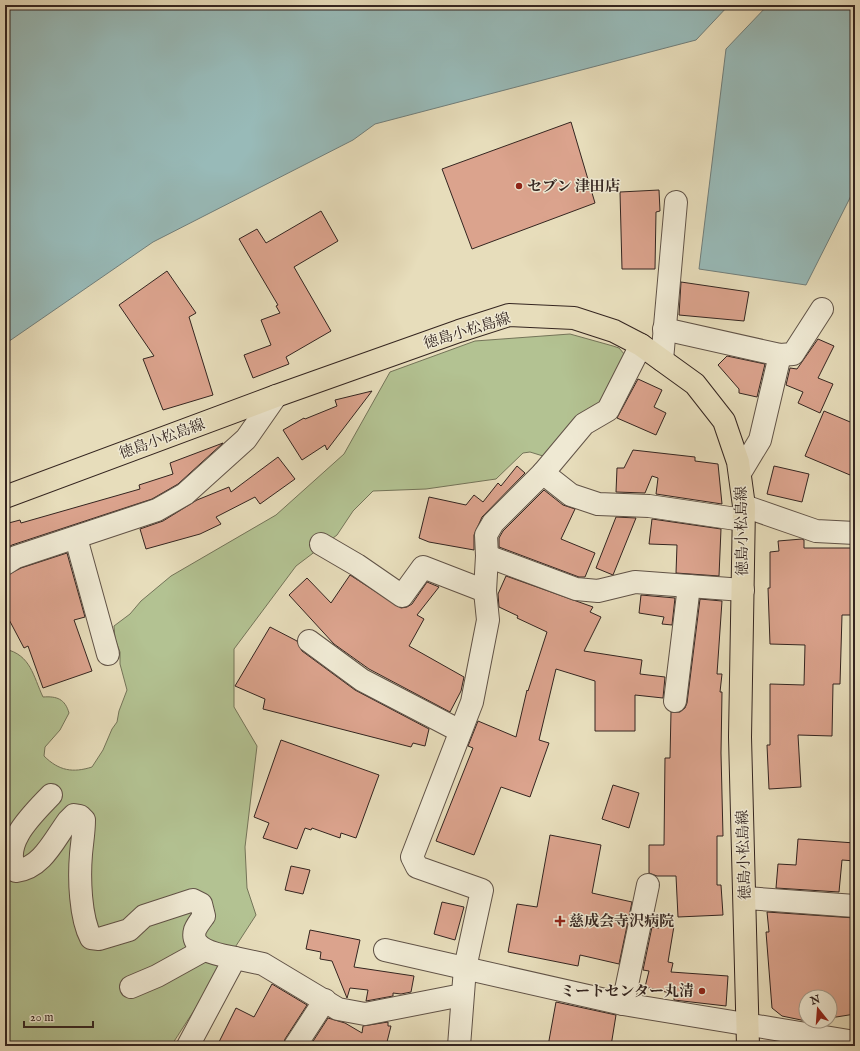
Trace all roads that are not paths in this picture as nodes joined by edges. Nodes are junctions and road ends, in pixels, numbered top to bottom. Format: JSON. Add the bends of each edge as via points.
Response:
{"nodes":[{"id":1,"x":676,"y":202,"type":"dead end"},
{"id":2,"x":822,"y":308,"type":"dead end"},
{"id":3,"x":664,"y":329,"type":"junction"},
{"id":4,"x":641,"y":345,"type":"junction"},
{"id":5,"x":780,"y":354,"type":"junction"},
{"id":6,"x":662,"y":360,"type":"junction"},
{"id":7,"x":276,"y":396,"type":"junction"},
{"id":8,"x":543,"y":473,"type":"junction"},
{"id":9,"x":740,"y":473,"type":"junction"},
{"id":10,"x":5,"y":497,"type":"edge"},
{"id":11,"x":744,"y":513,"type":"junction"},
{"id":12,"x":855,"y":533,"type":"edge"},
{"id":13,"x":76,"y":538,"type":"junction"},
{"id":14,"x":321,"y":544,"type":"dead end"},
{"id":15,"x":487,"y":556,"type":"junction"},
{"id":16,"x":5,"y":564,"type":"edge"},
{"id":17,"x":689,"y":586,"type":"junction"},
{"id":18,"x":743,"y":590,"type":"junction"},
{"id":19,"x":485,"y":591,"type":"junction"},
{"id":20,"x":309,"y":641,"type":"dead end"},
{"id":21,"x":108,"y":654,"type":"dead end"},
{"id":22,"x":675,"y":701,"type":"dead end"},
{"id":23,"x":460,"y":730,"type":"junction"},
{"id":24,"x":51,"y":795,"type":"dead end"},
{"id":25,"x":648,"y":885,"type":"dead end"},
{"id":26,"x":746,"y":898,"type":"junction"},
{"id":27,"x":855,"y":906,"type":"edge"},
{"id":28,"x":204,"y":950,"type":"junction"},
{"id":29,"x":384,"y":950,"type":"dead end"},
{"id":30,"x":234,"y":958,"type":"junction"},
{"id":31,"x":465,"y":968,"type":"junction"},
{"id":32,"x":132,"y":987,"type":"dead end"},
{"id":33,"x":462,"y":995,"type":"junction"},
{"id":34,"x":324,"y":1000,"type":"junction"},
{"id":35,"x":623,"y":1004,"type":"junction"},
{"id":36,"x":747,"y":1025,"type":"junction"},
{"id":37,"x":855,"y":1042,"type":"edge"},
{"id":38,"x":188,"y":1046,"type":"edge"},
{"id":39,"x":295,"y":1046,"type":"edge"},
{"id":40,"x":460,"y":1046,"type":"edge"},
{"id":41,"x":748,"y":1046,"type":"edge"}],
"edges":[{"from":1,"to":3,"type":"street"},
{"from":2,"to":5,"type":"street","via":[[793,354]]},
{"from":3,"to":5,"type":"street"},
{"from":3,"to":6,"type":"street"},
{"from":4,"to":6,"type":"main road","name":"徳島小松島線"},
{"from":4,"to":7,"type":"main road","name":"徳島小松島線","via":[[614,331],[574,318],[508,315]]},
{"from":4,"to":8,"type":"street","via":[[608,410],[584,424]]},
{"from":5,"to":9,"type":"street","via":[[760,440]]},
{"from":6,"to":9,"type":"main road","name":"徳島小松島線","via":[[695,384],[724,421]]},
{"from":7,"to":10,"type":"main road","name":"徳島小松島線"},
{"from":7,"to":13,"type":"street","via":[[246,439],[185,494],[157,510]]},
{"from":8,"to":11,"type":"street","via":[[571,495],[598,504]]},
{"from":8,"to":15,"type":"street","via":[[493,523],[486,535]]},
{"from":9,"to":11,"type":"main road","name":"徳島小松島線"},
{"from":11,"to":12,"type":"street","via":[[816,531]]},
{"from":11,"to":18,"type":"main road","name":"徳島小松島線"},
{"from":13,"to":16,"type":"street"},
{"from":13,"to":21,"type":"street"},
{"from":14,"to":19,"type":"street","via":[[402,596],[423,567]]},
{"from":15,"to":17,"type":"street","via":[[576,589],[598,591],[635,582]]},
{"from":15,"to":19,"type":"street"},
{"from":17,"to":18,"type":"street"},
{"from":17,"to":22,"type":"street"},
{"from":18,"to":26,"type":"main road","name":"徳島小松島線","via":[[740,737]]},
{"from":19,"to":23,"type":"street","via":[[488,620],[472,702]]},
{"from":20,"to":23,"type":"street","via":[[362,680]]},
{"from":23,"to":31,"type":"street","via":[[412,857],[417,867],[482,890]]},
{"from":24,"to":28,"type":"street","via":[[17,832],[10,850],[10,863],[16,871],[26,870],[38,863],[68,821],[74,815],[80,816],[84,820],[81,895],[91,938],[99,939],[129,930],[144,916],[193,900],[201,904],[203,910],[204,916],[195,930],[195,935]]},
{"from":25,"to":35,"type":"street"},
{"from":26,"to":27,"type":"street"},
{"from":26,"to":36,"type":"main road","name":"徳島小松島線"},
{"from":28,"to":30,"type":"street"},
{"from":28,"to":32,"type":"street"},
{"from":29,"to":31,"type":"street"},
{"from":30,"to":34,"type":"street","via":[[263,964]]},
{"from":30,"to":38,"type":"street"},
{"from":31,"to":33,"type":"street"},
{"from":31,"to":35,"type":"street"},
{"from":33,"to":34,"type":"street","via":[[365,1014],[338,1009]]},
{"from":33,"to":40,"type":"street"},
{"from":34,"to":39,"type":"street"},
{"from":35,"to":36,"type":"street"},
{"from":36,"to":37,"type":"street"},
{"from":36,"to":41,"type":"main road","name":"徳島小松島線"}]}
